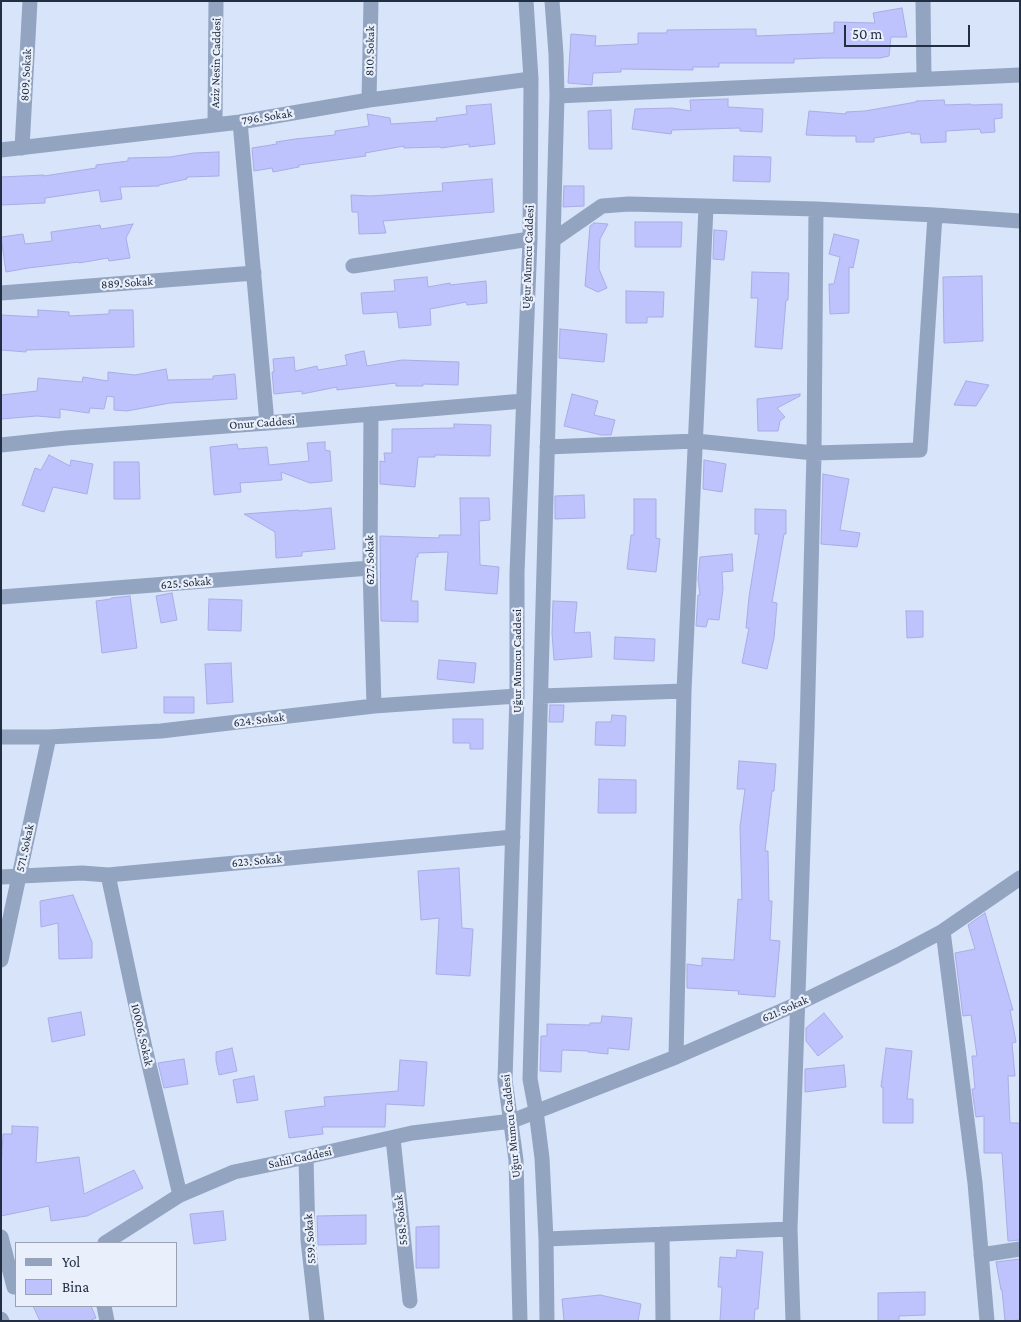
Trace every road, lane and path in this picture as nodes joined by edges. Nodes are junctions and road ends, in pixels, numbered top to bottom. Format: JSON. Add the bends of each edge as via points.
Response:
{"nodes":[{"id":1,"x":30,"y":1,"type":"edge"},
{"id":2,"x":216,"y":1,"type":"edge"},
{"id":3,"x":371,"y":1,"type":"edge"},
{"id":4,"x":526,"y":1,"type":"edge"},
{"id":5,"x":552,"y":1,"type":"edge"},
{"id":6,"x":923,"y":1,"type":"edge"},
{"id":7,"x":1020,"y":75,"type":"edge"},
{"id":8,"x":532,"y":79,"type":"junction"},
{"id":9,"x":924,"y":79,"type":"junction"},
{"id":10,"x":557,"y":96,"type":"junction"},
{"id":11,"x":370,"y":100,"type":"junction"},
{"id":12,"x":240,"y":122,"type":"junction"},
{"id":13,"x":215,"y":124,"type":"junction"},
{"id":14,"x":22,"y":148,"type":"junction"},
{"id":15,"x":1,"y":150,"type":"edge"},
{"id":16,"x":706,"y":207,"type":"junction"},
{"id":17,"x":816,"y":208,"type":"junction"},
{"id":18,"x":935,"y":215,"type":"junction"},
{"id":19,"x":1020,"y":221,"type":"edge"},
{"id":20,"x":530,"y":238,"type":"junction"},
{"id":21,"x":553,"y":240,"type":"junction"},
{"id":22,"x":353,"y":266,"type":"dead end"},
{"id":23,"x":254,"y":273,"type":"junction"},
{"id":24,"x":1,"y":293,"type":"edge"},
{"id":25,"x":522,"y":401,"type":"junction"},
{"id":26,"x":371,"y":414,"type":"junction"},
{"id":27,"x":267,"y":423,"type":"junction"},
{"id":28,"x":696,"y":441,"type":"junction"},
{"id":29,"x":1,"y":445,"type":"edge"},
{"id":30,"x":546,"y":447,"type":"junction"},
{"id":31,"x":814,"y":453,"type":"junction"},
{"id":32,"x":370,"y":568,"type":"junction"},
{"id":33,"x":1,"y":597,"type":"edge"},
{"id":34,"x":684,"y":692,"type":"junction"},
{"id":35,"x":517,"y":696,"type":"junction"},
{"id":36,"x":541,"y":696,"type":"junction"},
{"id":37,"x":374,"y":706,"type":"junction"},
{"id":38,"x":49,"y":737,"type":"junction"},
{"id":39,"x":1,"y":738,"type":"edge"},
{"id":40,"x":513,"y":837,"type":"junction"},
{"id":41,"x":108,"y":875,"type":"junction"},
{"id":42,"x":1,"y":877,"type":"edge"},
{"id":43,"x":19,"y":877,"type":"junction"},
{"id":44,"x":1020,"y":878,"type":"edge"},
{"id":45,"x":943,"y":931,"type":"junction"},
{"id":46,"x":1,"y":960,"type":"edge"},
{"id":47,"x":797,"y":1004,"type":"junction"},
{"id":48,"x":676,"y":1057,"type":"junction"},
{"id":49,"x":536,"y":1111,"type":"junction"},
{"id":50,"x":512,"y":1121,"type":"junction"},
{"id":51,"x":393,"y":1138,"type":"junction"},
{"id":52,"x":306,"y":1157,"type":"junction"},
{"id":53,"x":180,"y":1195,"type":"junction"},
{"id":54,"x":790,"y":1229,"type":"junction"},
{"id":55,"x":662,"y":1234,"type":"junction"},
{"id":56,"x":1,"y":1237,"type":"edge"},
{"id":57,"x":546,"y":1238,"type":"junction"},
{"id":58,"x":107,"y":1242,"type":"edge"},
{"id":59,"x":1020,"y":1249,"type":"edge"},
{"id":60,"x":981,"y":1255,"type":"junction"},
{"id":61,"x":10,"y":1288,"type":"edge"},
{"id":62,"x":410,"y":1301,"type":"dead end"},
{"id":63,"x":104,"y":1307,"type":"edge"},
{"id":64,"x":107,"y":1321,"type":"edge"},
{"id":65,"x":318,"y":1321,"type":"edge"},
{"id":66,"x":520,"y":1321,"type":"edge"},
{"id":67,"x":547,"y":1321,"type":"edge"},
{"id":68,"x":663,"y":1321,"type":"edge"},
{"id":69,"x":793,"y":1321,"type":"edge"},
{"id":70,"x":987,"y":1321,"type":"edge"}],
"edges":[{"from":1,"to":14,"type":"street","name":"809. Sokak"},
{"from":2,"to":13,"type":"street","name":"Aziz Nesin Caddesi"},
{"from":3,"to":11,"type":"street","name":"810. Sokak"},
{"from":4,"to":8,"type":"street","name":"Uğur Mumcu Caddesi"},
{"from":5,"to":10,"type":"street","name":"Uğur Mumcu Caddesi"},
{"from":6,"to":9,"type":"street"},
{"from":7,"to":9,"type":"street"},
{"from":8,"to":11,"type":"street","name":"796. Sokak"},
{"from":8,"to":20,"type":"street","name":"Uğur Mumcu Caddesi"},
{"from":9,"to":10,"type":"street"},
{"from":10,"to":21,"type":"street","name":"Uğur Mumcu Caddesi"},
{"from":11,"to":12,"type":"street","name":"796. Sokak"},
{"from":12,"to":13,"type":"street","name":"796. Sokak"},
{"from":12,"to":23,"type":"street"},
{"from":13,"to":14,"type":"street","name":"796. Sokak"},
{"from":14,"to":15,"type":"street","name":"796. Sokak"},
{"from":16,"to":17,"type":"street"},
{"from":16,"to":21,"type":"street","via":[[602,206]]},
{"from":16,"to":28,"type":"street"},
{"from":17,"to":18,"type":"street"},
{"from":17,"to":31,"type":"street"},
{"from":18,"to":19,"type":"street"},
{"from":18,"to":31,"type":"street","via":[[920,450]]},
{"from":20,"to":22,"type":"street"},
{"from":20,"to":25,"type":"street","name":"Uğur Mumcu Caddesi"},
{"from":21,"to":30,"type":"street","name":"Uğur Mumcu Caddesi"},
{"from":23,"to":24,"type":"street","name":"889. Sokak"},
{"from":23,"to":27,"type":"street"},
{"from":25,"to":26,"type":"street","name":"Onur Caddesi"},
{"from":25,"to":35,"type":"street","name":"Uğur Mumcu Caddesi"},
{"from":26,"to":27,"type":"street","name":"Onur Caddesi"},
{"from":26,"to":32,"type":"street","name":"627. Sokak"},
{"from":27,"to":29,"type":"street","name":"Onur Caddesi"},
{"from":28,"to":30,"type":"street"},
{"from":28,"to":31,"type":"street"},
{"from":28,"to":34,"type":"street"},
{"from":30,"to":36,"type":"street","name":"Uğur Mumcu Caddesi"},
{"from":31,"to":47,"type":"street"},
{"from":32,"to":33,"type":"street","name":"625. Sokak"},
{"from":32,"to":37,"type":"street","name":"627. Sokak"},
{"from":34,"to":36,"type":"street"},
{"from":34,"to":48,"type":"street"},
{"from":35,"to":37,"type":"street","name":"624. Sokak"},
{"from":35,"to":40,"type":"street","name":"Uğur Mumcu Caddesi"},
{"from":36,"to":49,"type":"street","name":"Uğur Mumcu Caddesi","via":[[530,1079]]},
{"from":37,"to":38,"type":"street","name":"624. Sokak","via":[[161,731]]},
{"from":38,"to":39,"type":"street","name":"624. Sokak"},
{"from":38,"to":43,"type":"street","name":"571. Sokak"},
{"from":40,"to":41,"type":"street","name":"623. Sokak"},
{"from":40,"to":50,"type":"street","name":"Uğur Mumcu Caddesi","via":[[505,1080]]},
{"from":41,"to":43,"type":"street","name":"623. Sokak","via":[[82,873]]},
{"from":41,"to":53,"type":"street","name":"10006. Sokak"},
{"from":42,"to":43,"type":"street","name":"623. Sokak"},
{"from":43,"to":46,"type":"street","name":"571. Sokak"},
{"from":44,"to":45,"type":"street","name":"621. Sokak"},
{"from":45,"to":47,"type":"street","name":"621. Sokak"},
{"from":45,"to":60,"type":"street"},
{"from":47,"to":48,"type":"street","name":"621. Sokak"},
{"from":47,"to":54,"type":"street"},
{"from":48,"to":49,"type":"street","name":"621. Sokak"},
{"from":49,"to":50,"type":"street","name":"621. Sokak"},
{"from":49,"to":57,"type":"street","name":"Uğur Mumcu Caddesi"},
{"from":50,"to":51,"type":"street","name":"Sahil Caddesi"},
{"from":50,"to":66,"type":"street","name":"Uğur Mumcu Caddesi"},
{"from":51,"to":52,"type":"street","name":"Sahil Caddesi"},
{"from":51,"to":62,"type":"street","name":"558. Sokak"},
{"from":52,"to":53,"type":"street","name":"Sahil Caddesi","via":[[234,1172]]},
{"from":52,"to":65,"type":"street","name":"559. Sokak","via":[[308,1240]]},
{"from":53,"to":58,"type":"street","name":"Sahil Caddesi"},
{"from":54,"to":55,"type":"street"},
{"from":54,"to":69,"type":"street"},
{"from":55,"to":57,"type":"street"},
{"from":55,"to":68,"type":"street"},
{"from":56,"to":61,"type":"street"},
{"from":57,"to":67,"type":"street","name":"Uğur Mumcu Caddesi"},
{"from":59,"to":60,"type":"street"},
{"from":60,"to":70,"type":"street"},
{"from":63,"to":64,"type":"street"}]}
